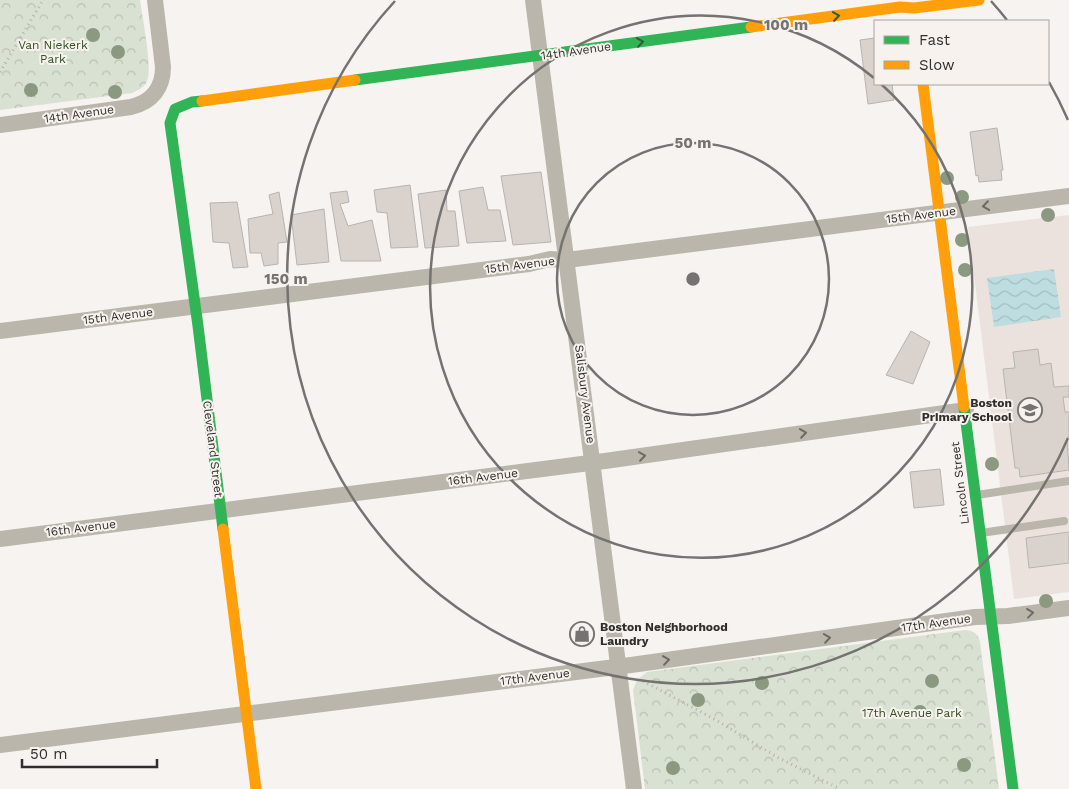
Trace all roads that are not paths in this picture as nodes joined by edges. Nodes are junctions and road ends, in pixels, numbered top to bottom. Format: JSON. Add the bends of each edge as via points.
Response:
{"nodes":[{"id":1,"x":155,"y":0,"type":"edge"},
{"id":2,"x":533,"y":0,"type":"edge"},
{"id":3,"x":978,"y":0,"type":"edge"},
{"id":4,"x":913,"y":4,"type":"edge"},
{"id":5,"x":915,"y":20,"type":"edge"},
{"id":6,"x":540,"y":56,"type":"junction"},
{"id":7,"x":923,"y":85,"type":"edge"},
{"id":8,"x":175,"y":109,"type":"joint"},
{"id":9,"x":0,"y":125,"type":"edge"},
{"id":10,"x":1069,"y":196,"type":"edge"},
{"id":11,"x":940,"y":213,"type":"junction"},
{"id":12,"x":567,"y":260,"type":"junction"},
{"id":13,"x":195,"y":306,"type":"junction"},
{"id":14,"x":0,"y":331,"type":"edge"},
{"id":15,"x":966,"y":410,"type":"junction"},
{"id":16,"x":593,"y":462,"type":"junction"},
{"id":17,"x":1069,"y":481,"type":"edge"},
{"id":18,"x":976,"y":495,"type":"junction"},
{"id":19,"x":220,"y":510,"type":"junction"},
{"id":20,"x":1064,"y":521,"type":"dead end"},
{"id":21,"x":980,"y":533,"type":"junction"},
{"id":22,"x":0,"y":539,"type":"edge"},
{"id":23,"x":1069,"y":608,"type":"edge"},
{"id":24,"x":991,"y":616,"type":"junction"},
{"id":25,"x":617,"y":667,"type":"junction"},
{"id":26,"x":246,"y":714,"type":"junction"},
{"id":27,"x":0,"y":745,"type":"edge"},
{"id":28,"x":256,"y":789,"type":"edge"},
{"id":29,"x":634,"y":789,"type":"edge"},
{"id":30,"x":1013,"y":789,"type":"edge"}],
"edges":[{"from":1,"to":9,"type":"street","name":"14th Avenue","via":[[163,77],[148,101],[131,107]]},
{"from":2,"to":6,"type":"street","name":"Salisbury Avenue"},
{"from":3,"to":4,"type":"street","name":"14th Avenue"},
{"from":4,"to":5,"type":"street"},
{"from":6,"to":4,"type":"street","name":"14th Avenue","one_way":true},
{"from":6,"to":8,"type":"street","name":"14th Avenue","via":[[192,102]]},
{"from":6,"to":12,"type":"street","name":"Salisbury Avenue"},
{"from":7,"to":11,"type":"street","name":"Lincoln Street"},
{"from":8,"to":13,"type":"street","name":"Cleveland Street","via":[[170,123]]},
{"from":10,"to":11,"type":"street","name":"15th Avenue","one_way":true},
{"from":11,"to":12,"type":"street","name":"15th Avenue"},
{"from":11,"to":15,"type":"street","name":"Lincoln Street"},
{"from":12,"to":13,"type":"street","name":"15th Avenue","via":[[550,259]]},
{"from":12,"to":16,"type":"street","name":"Salisbury Avenue"},
{"from":13,"to":14,"type":"street","name":"15th Avenue"},
{"from":13,"to":19,"type":"street","name":"Cleveland Street"},
{"from":16,"to":15,"type":"street","name":"16th Avenue","one_way":true},
{"from":15,"to":18,"type":"street","name":"Lincoln Street"},
{"from":16,"to":19,"type":"street","name":"16th Avenue"},
{"from":16,"to":25,"type":"street","name":"Salisbury Avenue"},
{"from":17,"to":18,"type":"lane"},
{"from":18,"to":21,"type":"street","name":"Lincoln Street"},
{"from":19,"to":22,"type":"street","name":"16th Avenue"},
{"from":19,"to":26,"type":"street","name":"Cleveland Street"},
{"from":20,"to":21,"type":"lane"},
{"from":21,"to":24,"type":"street","name":"Lincoln Street"},
{"from":24,"to":23,"type":"street","name":"17th Avenue","one_way":true},
{"from":25,"to":24,"type":"street","name":"17th Avenue","one_way":true},
{"from":24,"to":30,"type":"street","name":"Lincoln Street"},
{"from":25,"to":26,"type":"street","name":"17th Avenue"},
{"from":25,"to":29,"type":"street","name":"Salisbury Avenue"},
{"from":26,"to":27,"type":"street","name":"17th Avenue"},
{"from":26,"to":28,"type":"street","name":"Cleveland Street"}]}
